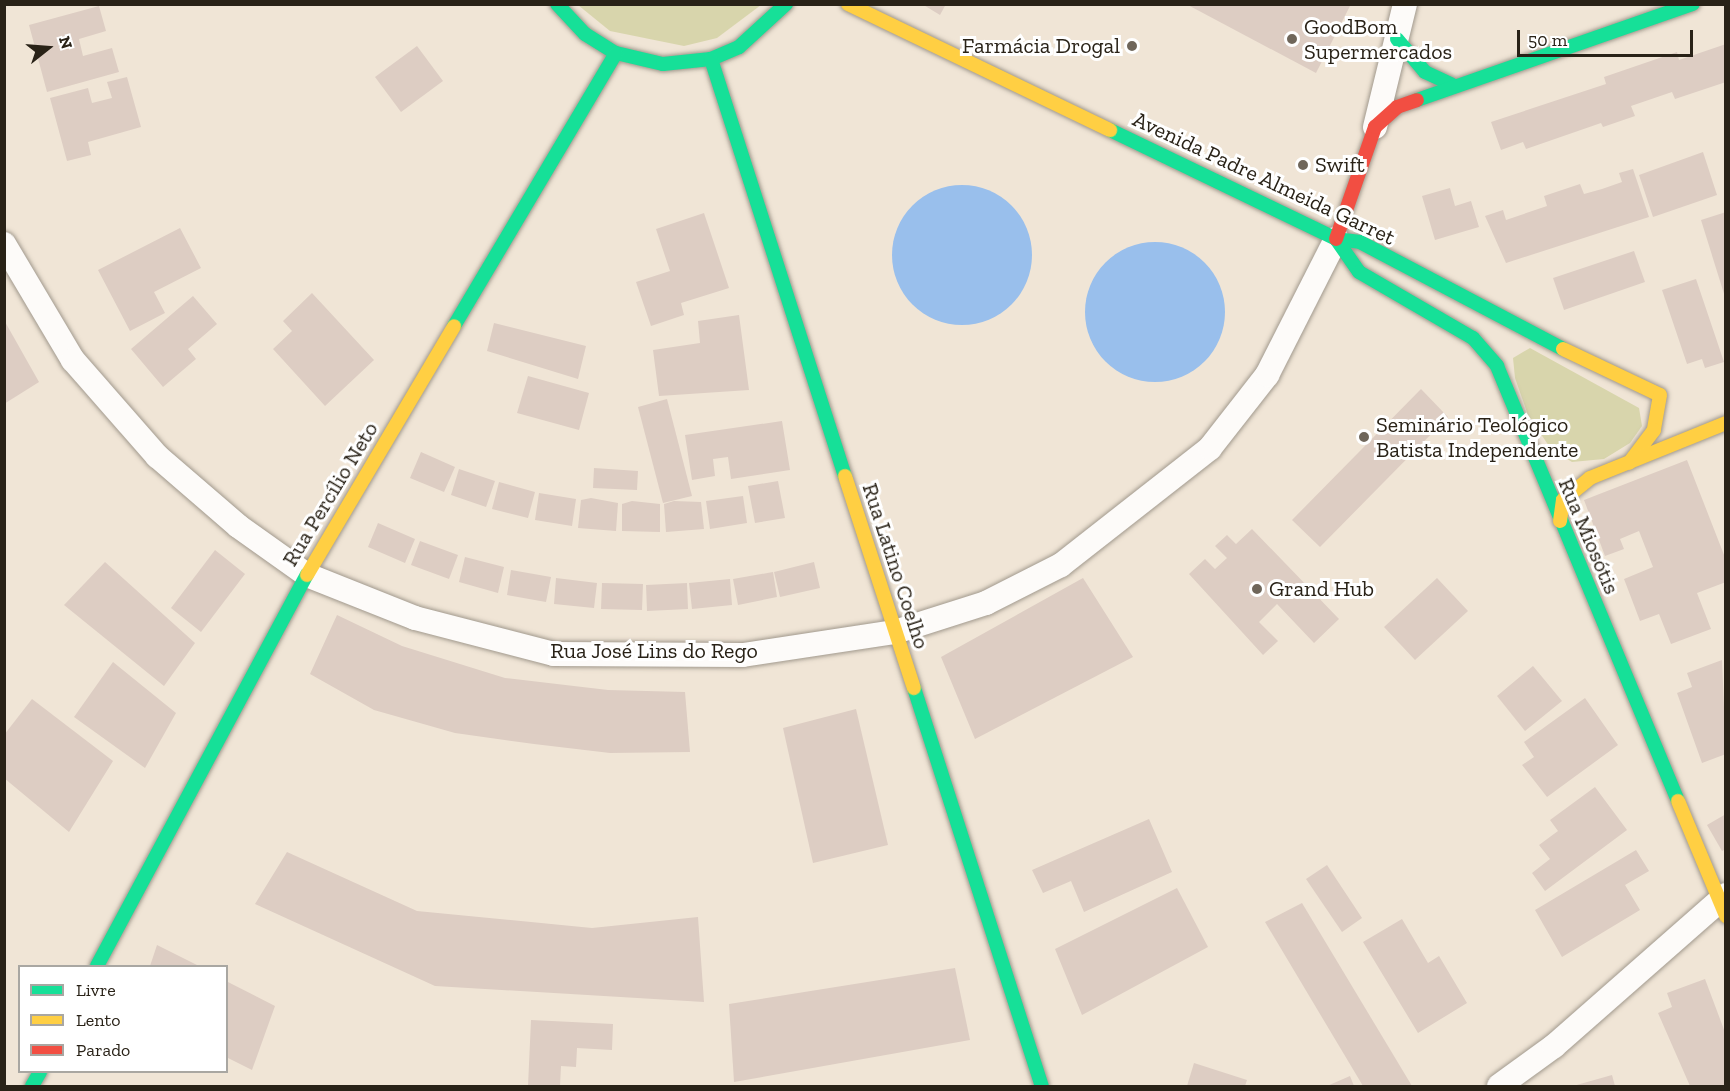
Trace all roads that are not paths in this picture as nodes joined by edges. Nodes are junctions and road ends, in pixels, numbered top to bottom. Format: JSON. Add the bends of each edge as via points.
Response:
{"nodes":[{"id":1,"x":557,"y":4,"type":"edge"},
{"id":2,"x":786,"y":4,"type":"edge"},
{"id":3,"x":848,"y":4,"type":"edge"},
{"id":4,"x":1405,"y":4,"type":"edge"},
{"id":5,"x":1693,"y":4,"type":"edge"},
{"id":6,"x":1397,"y":39,"type":"junction"},
{"id":7,"x":616,"y":53,"type":"junction"},
{"id":8,"x":711,"y":58,"type":"junction"},
{"id":9,"x":1451,"y":84,"type":"junction"},
{"id":10,"x":1375,"y":127,"type":"junction"},
{"id":11,"x":1336,"y":239,"type":"junction"},
{"id":12,"x":4,"y":244,"type":"edge"},
{"id":13,"x":1542,"y":336,"type":"junction"},
{"id":14,"x":1517,"y":344,"type":"dead end"},
{"id":15,"x":1725,"y":423,"type":"edge"},
{"id":16,"x":1526,"y":442,"type":"junction"},
{"id":17,"x":1629,"y":463,"type":"junction"},
{"id":18,"x":1556,"y":464,"type":"dead end"},
{"id":19,"x":1574,"y":472,"type":"dead end"},
{"id":20,"x":1590,"y":478,"type":"junction"},
{"id":21,"x":1560,"y":521,"type":"junction"},
{"id":22,"x":306,"y":575,"type":"junction"},
{"id":23,"x":895,"y":632,"type":"junction"},
{"id":24,"x":1723,"y":904,"type":"edge"},
{"id":25,"x":98,"y":965,"type":"edge"},
{"id":26,"x":1042,"y":1086,"type":"edge"},
{"id":27,"x":1498,"y":1086,"type":"edge"}],
"edges":[{"from":1,"to":7,"type":"main road","via":[[585,34]]},
{"from":2,"to":8,"type":"main road","via":[[764,30]]},
{"from":3,"to":11,"type":"main road","name":"Avenida Padre Almeida Garret"},
{"from":4,"to":6,"type":"street","name":"Rua José Lins do Rego"},
{"from":5,"to":9,"type":"main road"},
{"from":6,"to":9,"type":"main road","via":[[1425,72]]},
{"from":6,"to":10,"type":"street","name":"Rua José Lins do Rego"},
{"from":7,"to":8,"type":"main road","via":[[663,64]]},
{"from":7,"to":22,"type":"main road","name":"Rua Percílio Neto"},
{"from":8,"to":23,"type":"main road","name":"Rua Latino Coelho"},
{"from":9,"to":10,"type":"main road","via":[[1396,106]]},
{"from":10,"to":11,"type":"main road","name":"Rua José Lins do Rego"},
{"from":11,"to":13,"type":"main road","name":"Avenida Padre Almeida Garret","via":[[1360,242],[1466,302]]},
{"from":11,"to":16,"type":"main road","name":"Rua Miosótis","via":[[1359,272],[1473,338],[1501,361]]},
{"from":11,"to":23,"type":"street","name":"Rua José Lins do Rego","via":[[1267,375],[1210,447],[1061,565],[986,603]]},
{"from":12,"to":22,"type":"street","name":"Rua José Lins do Rego","via":[[73,360],[157,456],[238,526]]},
{"from":13,"to":14,"type":"main road"},
{"from":13,"to":17,"type":"main road","name":"Avenida Padre Almeida Garret","via":[[1660,395],[1654,430]]},
{"from":15,"to":17,"type":"main road"},
{"from":16,"to":18,"type":"main road"},
{"from":16,"to":21,"type":"main road","name":"Rua Miosótis"},
{"from":17,"to":20,"type":"main road"},
{"from":19,"to":20,"type":"main road"},
{"from":20,"to":21,"type":"main road","via":[[1563,500]]},
{"from":21,"to":24,"type":"main road","name":"Rua Miosótis"},
{"from":22,"to":23,"type":"street","name":"Rua José Lins do Rego","via":[[415,618],[554,654],[743,655]]},
{"from":22,"to":25,"type":"main road","name":"Rua Percílio Neto"},
{"from":23,"to":26,"type":"main road","name":"Rua Latino Coelho"},
{"from":24,"to":27,"type":"street","via":[[1554,1046]]}]}
